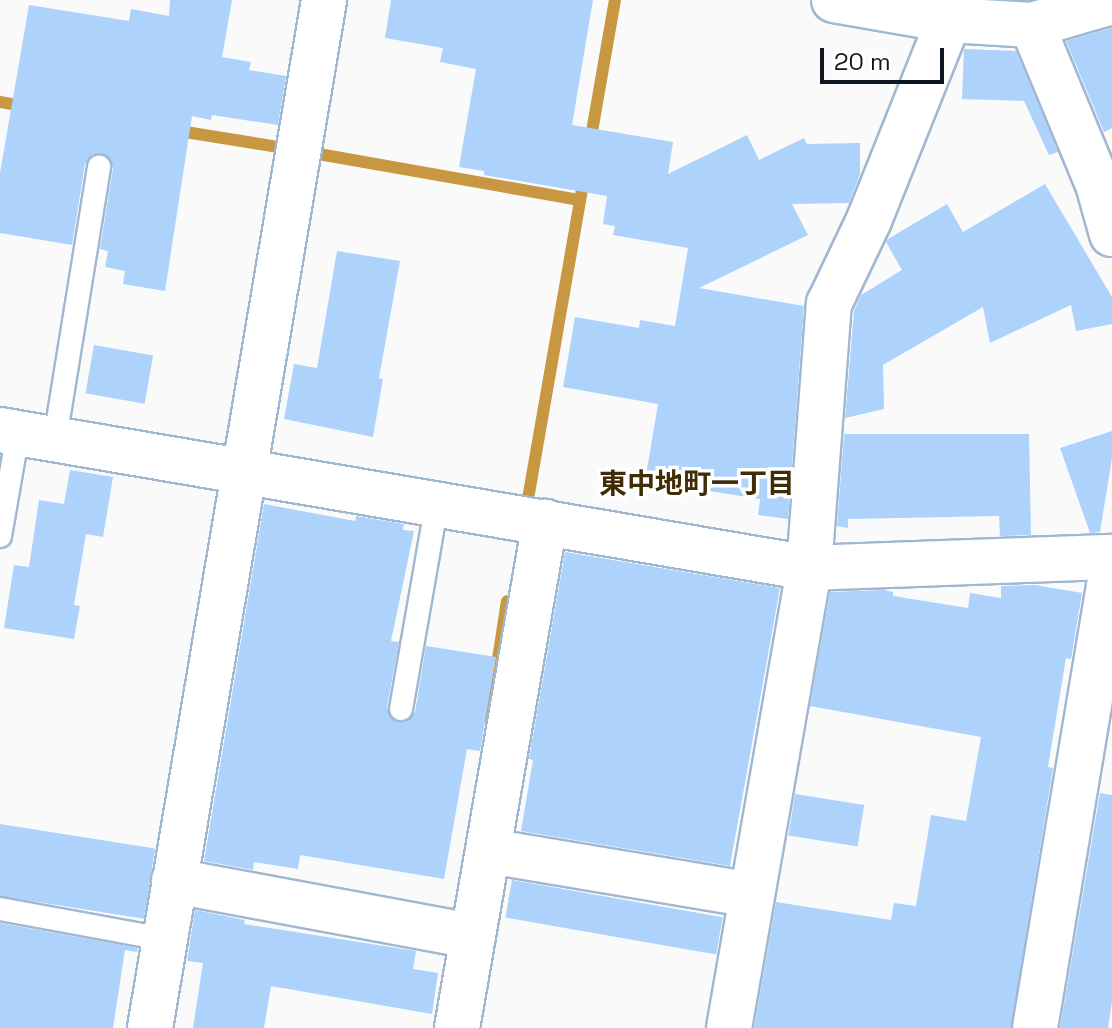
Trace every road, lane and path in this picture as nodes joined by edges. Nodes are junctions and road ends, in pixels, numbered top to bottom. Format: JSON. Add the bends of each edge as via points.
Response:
{"nodes":[{"id":1,"x":324,"y":0,"type":"edge"},
{"id":2,"x":834,"y":0,"type":"edge"},
{"id":3,"x":1112,"y":2,"type":"edge"},
{"id":4,"x":946,"y":10,"type":"edge"},
{"id":5,"x":1032,"y":25,"type":"junction"},
{"id":6,"x":99,"y":167,"type":"dead end"},
{"id":7,"x":1112,"y":234,"type":"edge"},
{"id":8,"x":24,"y":434,"type":"edge"},
{"id":9,"x":242,"y":470,"type":"junction"},
{"id":10,"x":437,"y":503,"type":"junction"},
{"id":11,"x":545,"y":522,"type":"junction"},
{"id":12,"x":0,"y":536,"type":"edge"},
{"id":13,"x":1112,"y":557,"type":"edge"},
{"id":14,"x":1112,"y":567,"type":"edge"},
{"id":15,"x":809,"y":568,"type":"junction"},
{"id":16,"x":401,"y":709,"type":"dead end"},
{"id":17,"x":489,"y":851,"type":"junction"},
{"id":18,"x":174,"y":881,"type":"junction"},
{"id":19,"x":751,"y":895,"type":"junction"},
{"id":20,"x":0,"y":909,"type":"edge"},
{"id":21,"x":472,"y":936,"type":"junction"},
{"id":22,"x":164,"y":939,"type":"junction"},
{"id":23,"x":150,"y":1028,"type":"edge"},
{"id":24,"x":457,"y":1028,"type":"edge"},
{"id":25,"x":729,"y":1028,"type":"edge"},
{"id":26,"x":1035,"y":1028,"type":"edge"}],
"edges":[{"from":1,"to":9,"type":"street"},
{"from":2,"to":4,"type":"street"},
{"from":3,"to":5,"type":"street"},
{"from":4,"to":5,"type":"street"},
{"from":4,"to":15,"type":"street","via":[[869,220],[829,304]]},
{"from":5,"to":7,"type":"street","via":[[1098,184]]},
{"from":6,"to":8,"type":"lane"},
{"from":8,"to":9,"type":"street"},
{"from":8,"to":12,"type":"lane"},
{"from":9,"to":10,"type":"street"},
{"from":9,"to":18,"type":"street"},
{"from":10,"to":11,"type":"street"},
{"from":10,"to":16,"type":"lane"},
{"from":11,"to":15,"type":"street"},
{"from":11,"to":17,"type":"street"},
{"from":13,"to":15,"type":"street"},
{"from":14,"to":26,"type":"street"},
{"from":15,"to":19,"type":"street"},
{"from":17,"to":19,"type":"street"},
{"from":17,"to":21,"type":"street"},
{"from":18,"to":21,"type":"street"},
{"from":18,"to":22,"type":"street"},
{"from":19,"to":25,"type":"street"},
{"from":20,"to":22,"type":"lane"},
{"from":21,"to":24,"type":"street"},
{"from":22,"to":23,"type":"street"}]}
